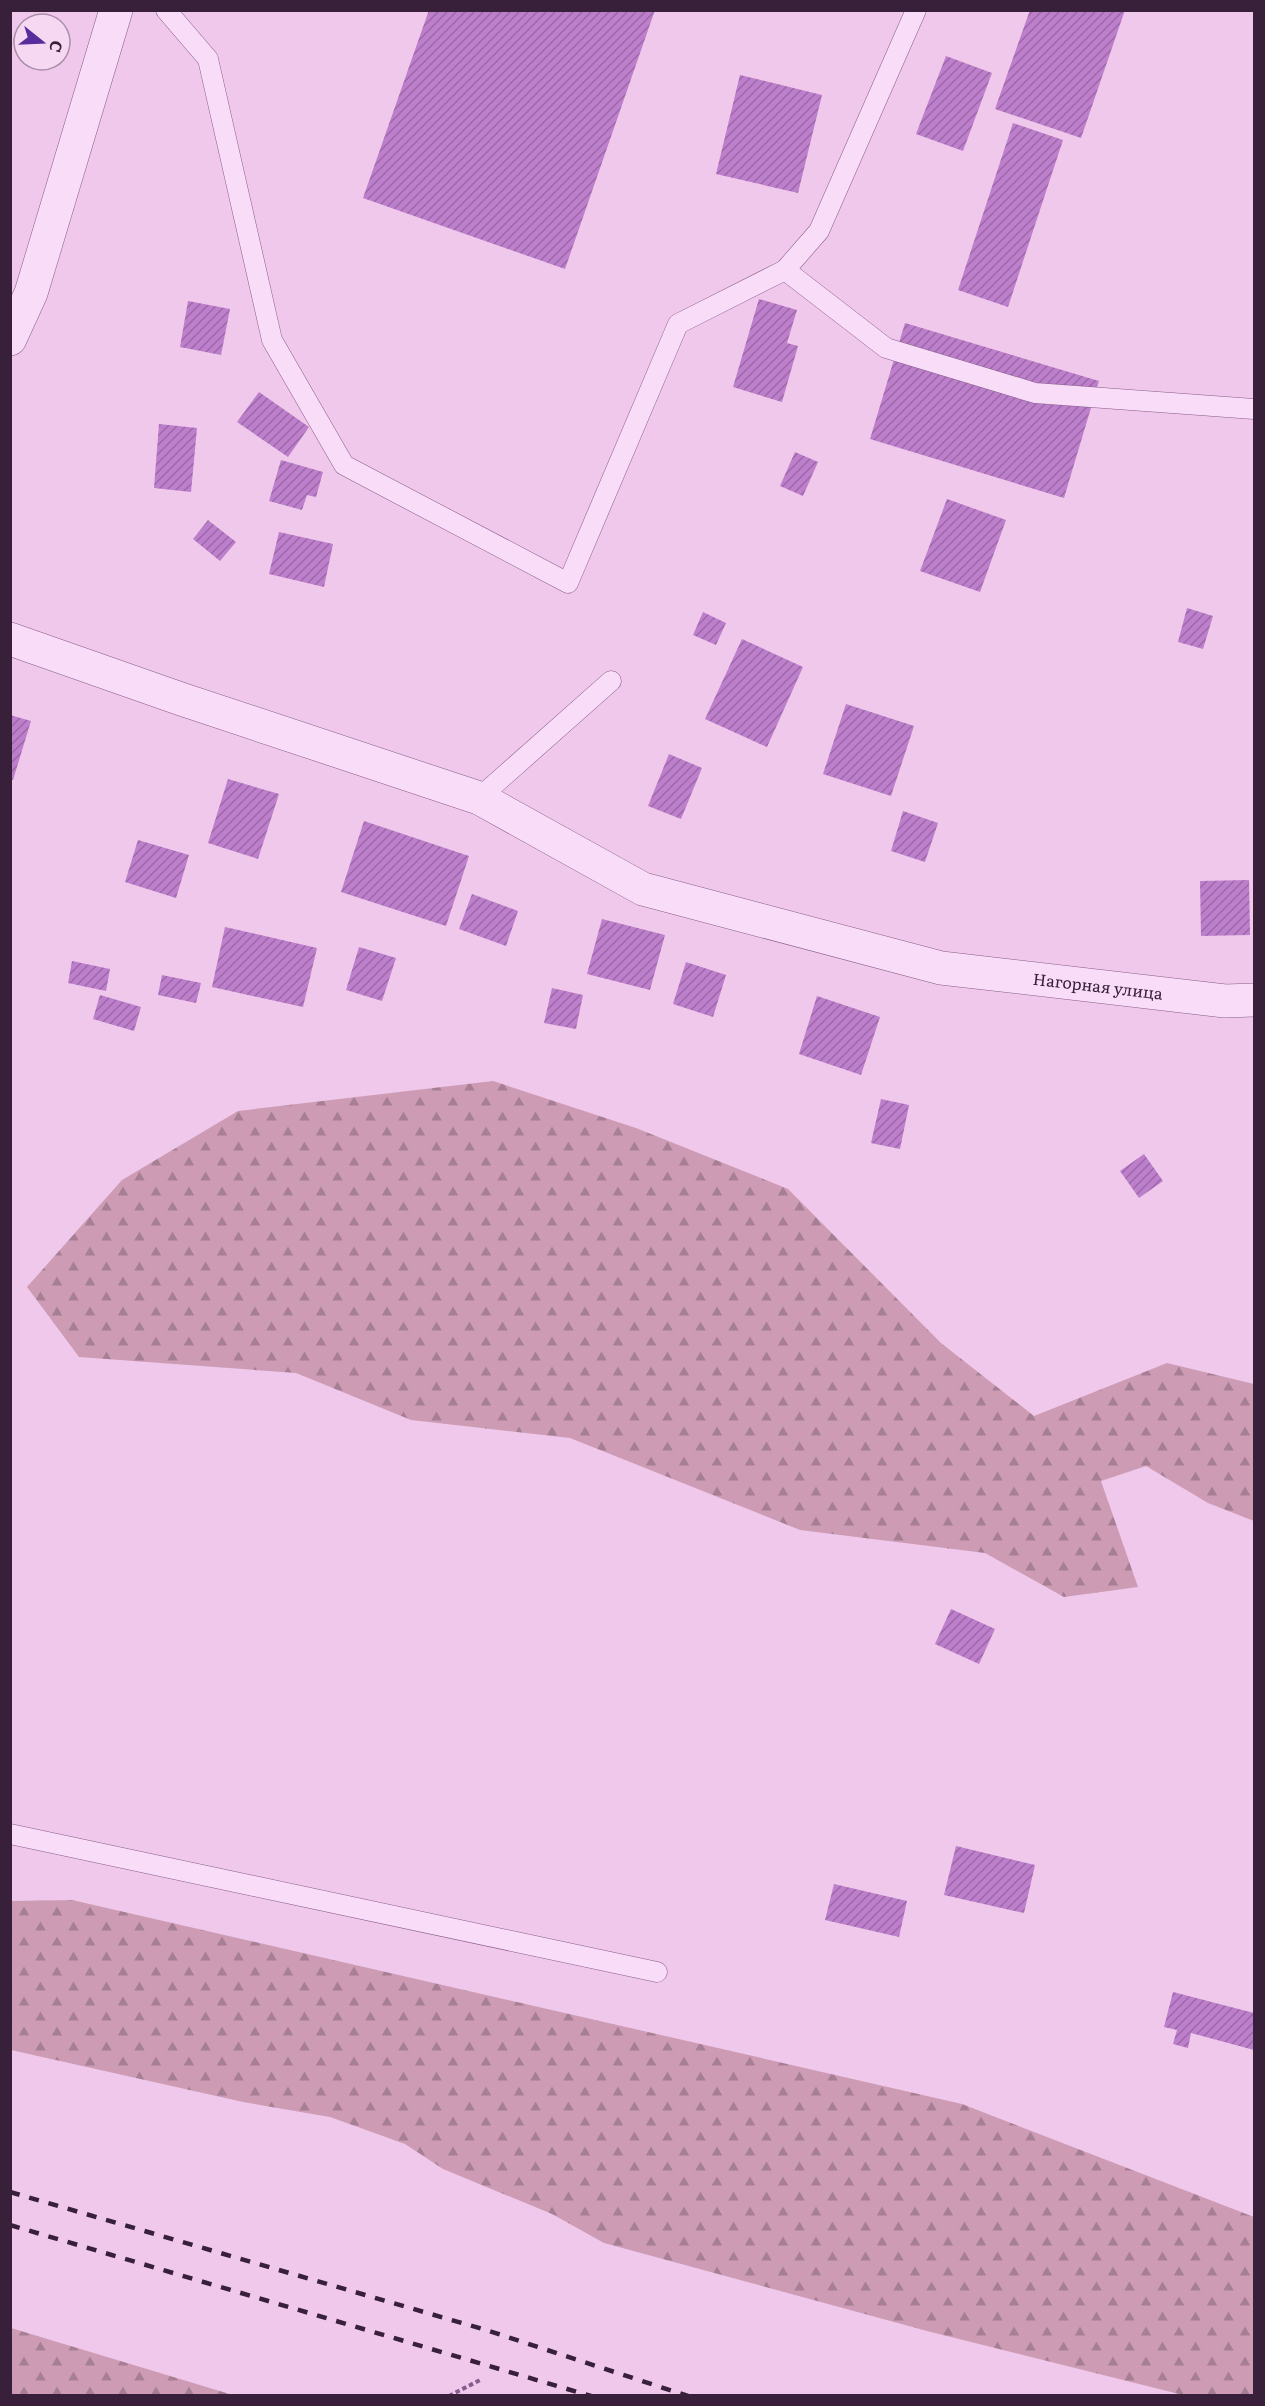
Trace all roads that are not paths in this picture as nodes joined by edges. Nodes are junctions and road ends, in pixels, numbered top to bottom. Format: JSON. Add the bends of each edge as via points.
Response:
{"nodes":[{"id":1,"x":116,"y":10,"type":"edge"},
{"id":2,"x":166,"y":10,"type":"edge"},
{"id":3,"x":916,"y":10,"type":"edge"},
{"id":4,"x":785,"y":270,"type":"junction"},
{"id":5,"x":10,"y":339,"type":"edge"},
{"id":6,"x":1254,"y":409,"type":"edge"},
{"id":7,"x":10,"y":639,"type":"edge"},
{"id":8,"x":611,"y":681,"type":"dead end"},
{"id":9,"x":479,"y":798,"type":"junction"},
{"id":10,"x":1254,"y":1000,"type":"edge"},
{"id":11,"x":10,"y":1834,"type":"edge"},
{"id":12,"x":657,"y":1972,"type":"dead end"}],
"edges":[{"from":1,"to":5,"type":"street","via":[[31,293]]},
{"from":2,"to":4,"type":"lane","via":[[208,59],[272,340],[344,465],[568,583],[678,324]]},
{"from":3,"to":4,"type":"lane","via":[[819,231]]},
{"from":4,"to":6,"type":"lane","via":[[886,348],[1035,393]]},
{"from":7,"to":9,"type":"street","name":"Нагорная улица"},
{"from":8,"to":9,"type":"lane"},
{"from":9,"to":10,"type":"street","name":"Нагорная улица","via":[[643,888],[941,968],[1225,1001]]},
{"from":11,"to":12,"type":"lane"}]}
